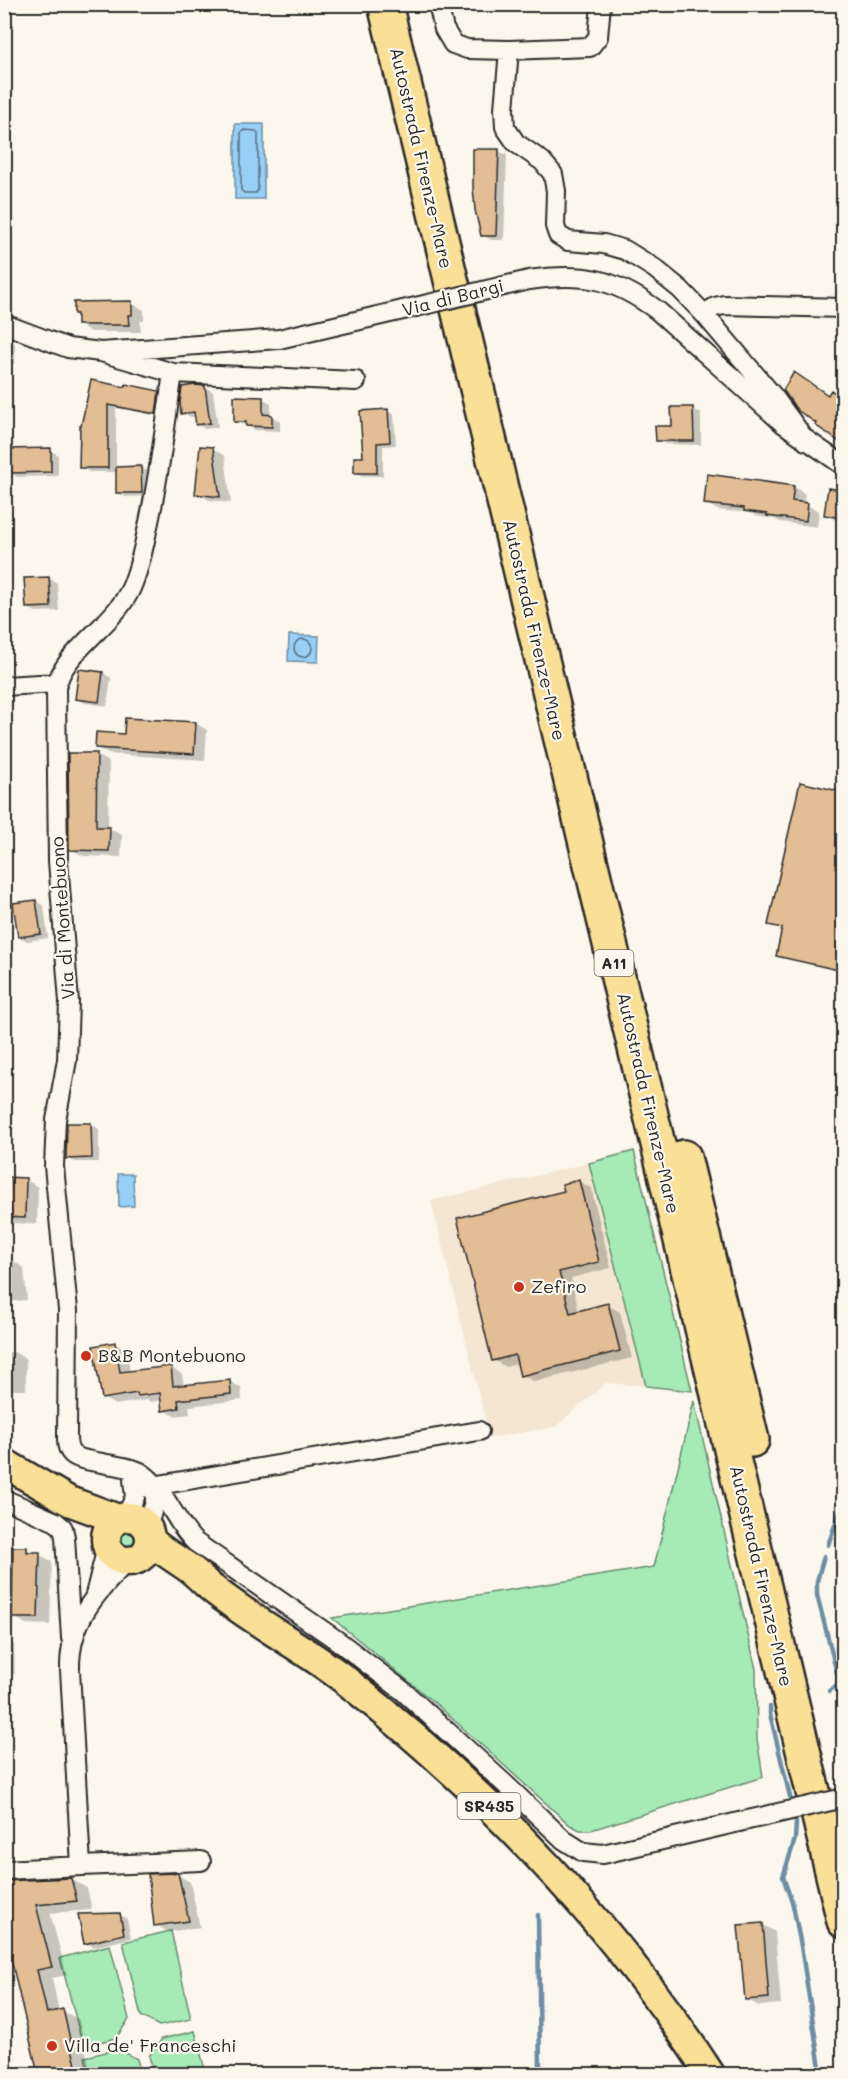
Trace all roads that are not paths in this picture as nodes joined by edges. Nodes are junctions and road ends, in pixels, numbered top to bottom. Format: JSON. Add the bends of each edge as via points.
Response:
{"nodes":[{"id":1,"x":385,"y":4,"type":"edge"},
{"id":2,"x":407,"y":4,"type":"edge"},
{"id":3,"x":438,"y":4,"type":"edge"},
{"id":4,"x":601,"y":4,"type":"edge"},
{"id":5,"x":509,"y":50,"type":"junction"},
{"id":6,"x":843,"y":308,"type":"edge"},
{"id":7,"x":704,"y":314,"type":"junction"},
{"id":8,"x":4,"y":324,"type":"edge"},
{"id":9,"x":101,"y":352,"type":"junction"},
{"id":10,"x":173,"y":374,"type":"junction"},
{"id":11,"x":356,"y":381,"type":"dead end"},
{"id":12,"x":806,"y":441,"type":"junction"},
{"id":13,"x":843,"y":466,"type":"edge"},
{"id":14,"x":57,"y":683,"type":"junction"},
{"id":15,"x":4,"y":686,"type":"edge"},
{"id":16,"x":479,"y":1431,"type":"dead end"},
{"id":17,"x":4,"y":1463,"type":"edge"},
{"id":18,"x":127,"y":1467,"type":"junction"},
{"id":19,"x":155,"y":1486,"type":"junction"},
{"id":20,"x":135,"y":1490,"type":"junction"},
{"id":21,"x":4,"y":1499,"type":"edge"},
{"id":22,"x":175,"y":1517,"type":"junction"},
{"id":23,"x":130,"y":1536,"type":"junction"},
{"id":24,"x":71,"y":1642,"type":"junction"},
{"id":25,"x":843,"y":1798,"type":"edge"},
{"id":26,"x":843,"y":1824,"type":"edge"},
{"id":27,"x":201,"y":1861,"type":"dead end"},
{"id":28,"x":81,"y":1866,"type":"junction"},
{"id":29,"x":4,"y":1870,"type":"edge"},
{"id":30,"x":843,"y":1921,"type":"edge"},
{"id":31,"x":710,"y":2074,"type":"edge"}],
"edges":[{"from":1,"to":30,"type":"highway","name":"Autostrada Firenze-Mare","number":"A11"},
{"from":2,"to":26,"type":"highway","name":"Autostrada Firenze-Mare","number":"A11"},
{"from":3,"to":5,"type":"street","via":[[444,29],[453,44],[467,49]]},
{"from":4,"to":5,"type":"street","via":[[598,37],[590,47]]},
{"from":5,"to":7,"type":"street","via":[[506,127],[516,143],[553,174],[558,235],[568,241],[615,246],[634,255],[680,289]]},
{"from":6,"to":7,"type":"street","via":[[724,305]]},
{"from":7,"to":12,"type":"street"},
{"from":8,"to":9,"type":"street","name":"Via di Bargi","via":[[68,348]]},
{"from":9,"to":10,"type":"street"},
{"from":9,"to":12,"type":"street","name":"Via di Bargi","bridge":true,"via":[[279,339],[529,280],[580,276],[605,281],[636,295],[658,311]]},
{"from":10,"to":11,"type":"street"},
{"from":10,"to":14,"type":"street","via":[[151,516],[132,586],[112,617],[65,665]]},
{"from":12,"to":13,"type":"street","name":"Via di Bargi"},
{"from":14,"to":15,"type":"street"},
{"from":14,"to":18,"type":"street","name":"Via di Montebuono","via":[[58,861],[69,1002],[67,1060],[56,1120],[54,1166],[68,1310],[67,1444],[78,1458]]},
{"from":16,"to":19,"type":"street"},
{"from":17,"to":23,"type":"main road"},
{"from":18,"to":19,"type":"street","name":"Via di Montebuono"},
{"from":18,"to":20,"type":"street"},
{"from":19,"to":20,"type":"street"},
{"from":19,"to":22,"type":"street"},
{"from":19,"to":23,"type":"street","via":[[155,1502]]},
{"from":20,"to":23,"type":"street"},
{"from":21,"to":24,"type":"street","via":[[63,1528]]},
{"from":22,"to":23,"type":"street"},
{"from":22,"to":25,"type":"street","bridge":true,"via":[[199,1546],[403,1691],[549,1828],[583,1851],[603,1854]]},
{"from":23,"to":24,"type":"street"},
{"from":23,"to":31,"type":"main road","number":"SR435","via":[[192,1571],[347,1682],[480,1797],[602,1928]]},
{"from":24,"to":28,"type":"street"},
{"from":27,"to":28,"type":"street"},
{"from":28,"to":29,"type":"street"}]}
